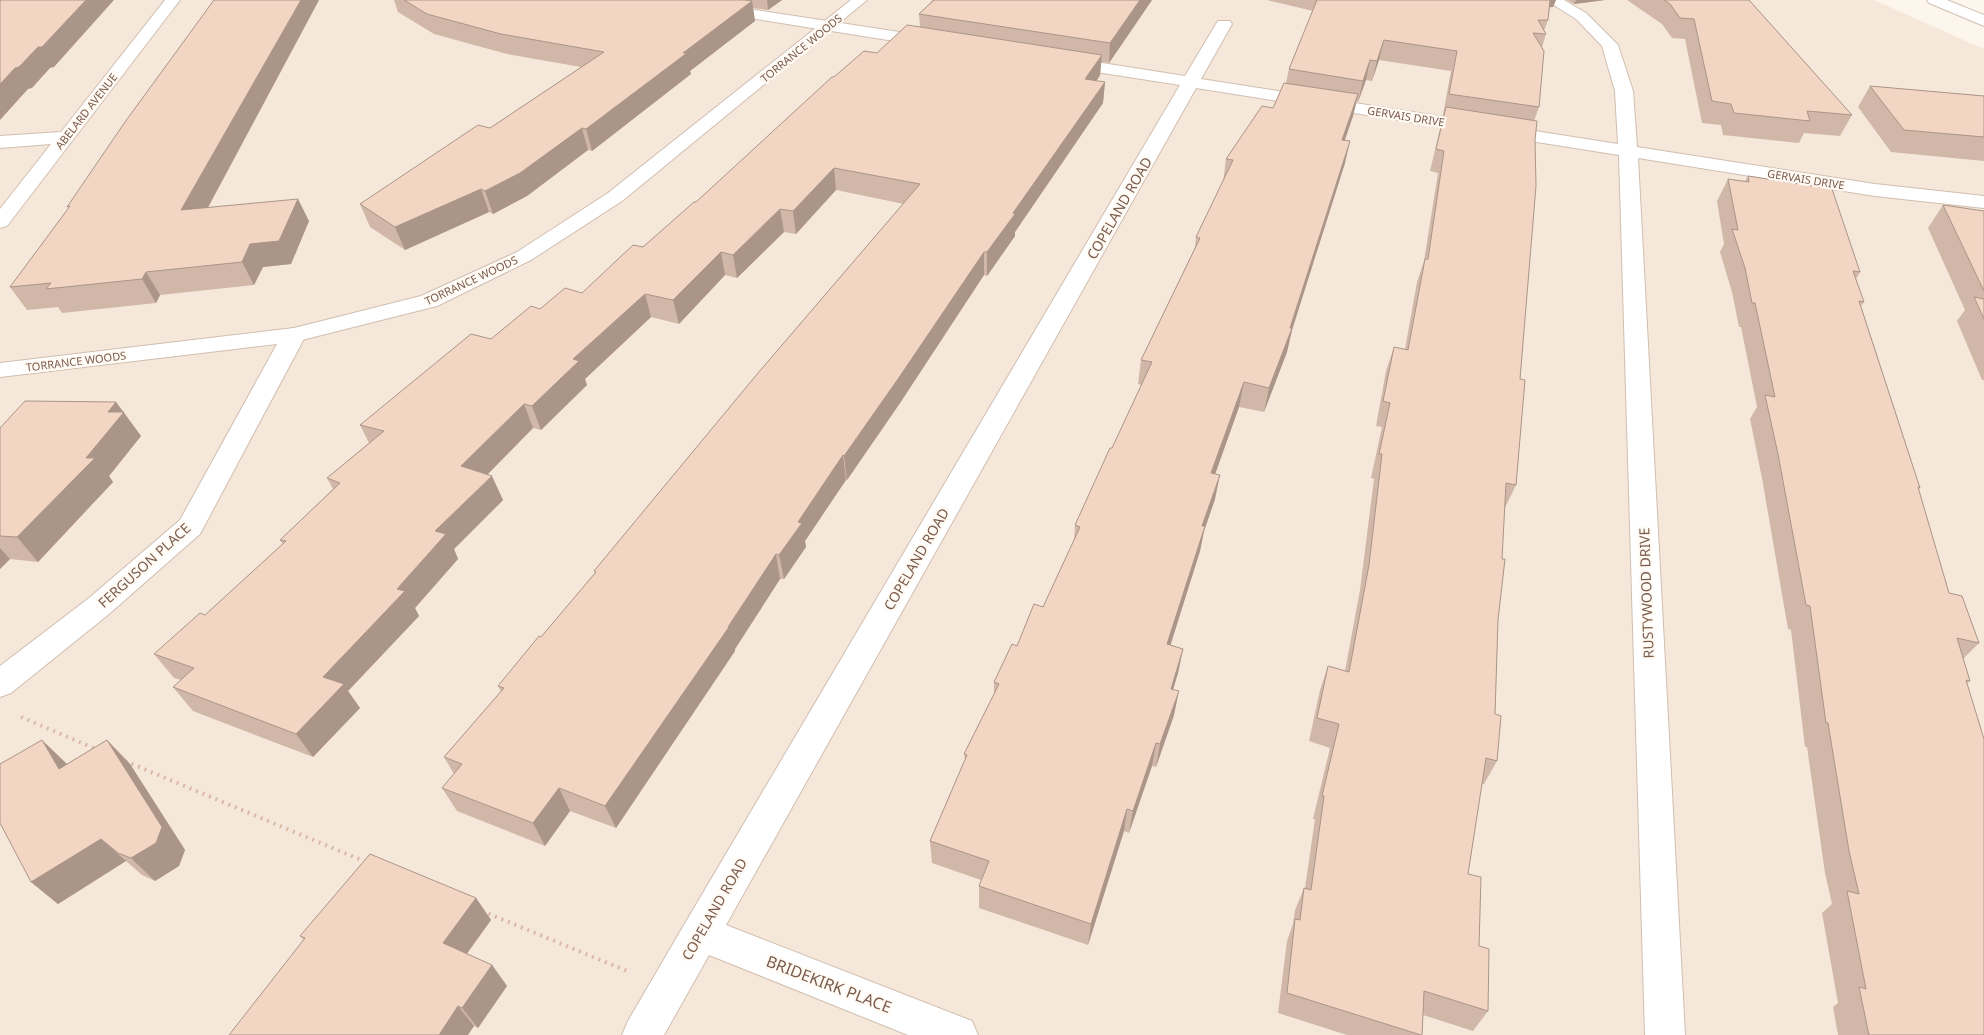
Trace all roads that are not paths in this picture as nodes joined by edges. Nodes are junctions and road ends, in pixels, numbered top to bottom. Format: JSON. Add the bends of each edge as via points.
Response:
{"nodes":[{"id":1,"x":173,"y":0,"type":"edge"},
{"id":2,"x":661,"y":0,"type":"edge"},
{"id":3,"x":860,"y":0,"type":"edge"},
{"id":4,"x":1553,"y":0,"type":"edge"},
{"id":5,"x":1934,"y":0,"type":"edge"},
{"id":6,"x":1984,"y":21,"type":"edge"},
{"id":7,"x":1224,"y":24,"type":"dead end"},
{"id":8,"x":829,"y":26,"type":"junction"},
{"id":9,"x":946,"y":44,"type":"edge"},
{"id":10,"x":1044,"y":59,"type":"edge"},
{"id":11,"x":1191,"y":82,"type":"junction"},
{"id":12,"x":66,"y":137,"type":"junction"},
{"id":13,"x":0,"y":142,"type":"edge"},
{"id":14,"x":1628,"y":151,"type":"junction"},
{"id":15,"x":1984,"y":202,"type":"edge"},
{"id":16,"x":0,"y":222,"type":"edge"},
{"id":17,"x":294,"y":335,"type":"junction"},
{"id":18,"x":0,"y":370,"type":"edge"},
{"id":19,"x":0,"y":684,"type":"edge"},
{"id":20,"x":700,"y":933,"type":"junction"},
{"id":21,"x":642,"y":1035,"type":"edge"},
{"id":22,"x":958,"y":1035,"type":"edge"},
{"id":23,"x":1665,"y":1035,"type":"edge"}],
"edges":[{"from":1,"to":12,"type":"street","name":"ABELARD AVENUE"},
{"from":2,"to":8,"type":"street"},
{"from":3,"to":8,"type":"street","name":"TORRANCE WOODS"},
{"from":4,"to":14,"type":"street","name":"RUSTYWOOD DRIVE","via":[[1581,16],[1610,45],[1624,91]]},
{"from":5,"to":6,"type":"street"},
{"from":7,"to":11,"type":"street","name":"COPELAND ROAD"},
{"from":8,"to":9,"type":"street"},
{"from":8,"to":17,"type":"street","name":"TORRANCE WOODS","via":[[615,197],[524,256],[429,301]]},
{"from":10,"to":11,"type":"street","name":"GERVAIS DRIVE"},
{"from":11,"to":14,"type":"street","name":"GERVAIS DRIVE"},
{"from":11,"to":20,"type":"street","name":"COPELAND ROAD"},
{"from":12,"to":13,"type":"street"},
{"from":12,"to":16,"type":"street","name":"ABELARD AVENUE"},
{"from":14,"to":15,"type":"street","name":"GERVAIS DRIVE","via":[[1875,190]]},
{"from":14,"to":23,"type":"street","name":"RUSTYWOOD DRIVE"},
{"from":17,"to":18,"type":"street","name":"TORRANCE WOODS"},
{"from":17,"to":19,"type":"street","name":"FERGUSON PLACE","via":[[190,527],[99,606]]},
{"from":20,"to":21,"type":"street","name":"COPELAND ROAD"},
{"from":20,"to":22,"type":"street","name":"BRIDEKIRK PLACE"}]}
